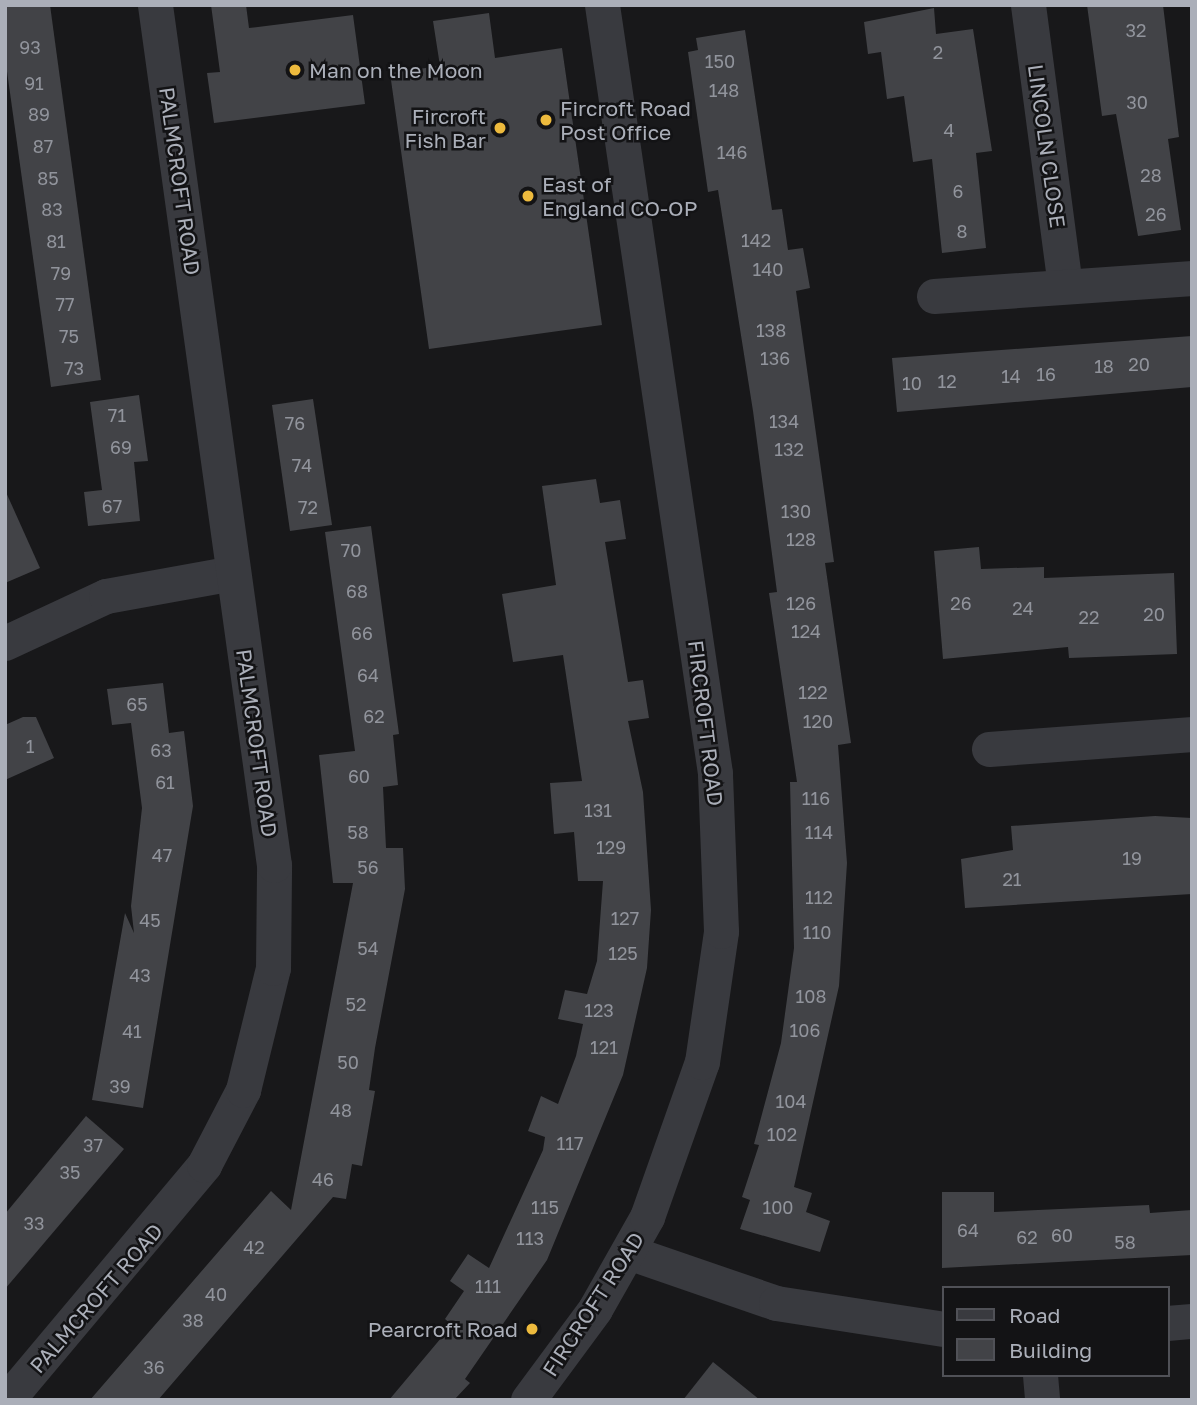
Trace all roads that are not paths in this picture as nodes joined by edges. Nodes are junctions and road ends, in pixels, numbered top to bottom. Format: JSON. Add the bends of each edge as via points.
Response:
{"nodes":[{"id":1,"x":155,"y":5,"type":"edge"},
{"id":2,"x":602,"y":5,"type":"edge"},
{"id":3,"x":1028,"y":5,"type":"edge"},
{"id":4,"x":1192,"y":278,"type":"edge"},
{"id":5,"x":1065,"y":286,"type":"junction"},
{"id":6,"x":934,"y":296,"type":"dead end"},
{"id":7,"x":233,"y":573,"type":"junction"},
{"id":8,"x":5,"y":643,"type":"edge"},
{"id":9,"x":1192,"y":734,"type":"edge"},
{"id":10,"x":989,"y":750,"type":"dead end"},
{"id":11,"x":631,"y":1253,"type":"junction"},
{"id":12,"x":1192,"y":1321,"type":"edge"},
{"id":13,"x":1169,"y":1323,"type":"edge"},
{"id":14,"x":942,"y":1329,"type":"edge"},
{"id":15,"x":1040,"y":1377,"type":"edge"},
{"id":16,"x":7,"y":1400,"type":"edge"},
{"id":17,"x":528,"y":1400,"type":"edge"},
{"id":18,"x":1042,"y":1400,"type":"edge"}],
"edges":[{"from":1,"to":7,"type":"street","name":"PALMCROFT ROAD"},
{"from":2,"to":11,"type":"street","name":"FIRCROFT ROAD","via":[[715,773],[721,862],[721,931],[702,1062]]},
{"from":3,"to":5,"type":"street","name":"LINCOLN CLOSE"},
{"from":4,"to":5,"type":"street"},
{"from":5,"to":6,"type":"street"},
{"from":7,"to":8,"type":"street","via":[[106,596]]},
{"from":7,"to":16,"type":"street","name":"PALMCROFT ROAD","via":[[276,896],[273,968],[255,1054],[232,1118],[175,1205]]},
{"from":9,"to":10,"type":"street"},
{"from":11,"to":14,"type":"street","via":[[776,1303]]},
{"from":11,"to":17,"type":"street","name":"FIRCROFT ROAD"},
{"from":12,"to":13,"type":"street"},
{"from":15,"to":18,"type":"street"}]}
